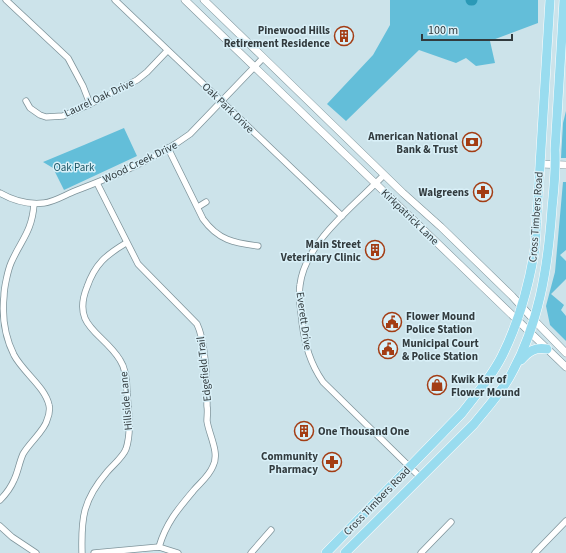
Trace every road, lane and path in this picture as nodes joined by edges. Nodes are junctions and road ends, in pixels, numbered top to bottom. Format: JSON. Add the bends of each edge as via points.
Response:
{"nodes":[{"id":1,"x":6,"y":0,"type":"edge"},
{"id":2,"x":115,"y":0,"type":"edge"},
{"id":3,"x":185,"y":0,"type":"edge"},
{"id":4,"x":204,"y":0,"type":"edge"},
{"id":5,"x":550,"y":0,"type":"edge"},
{"id":6,"x":564,"y":0,"type":"edge"},
{"id":7,"x":167,"y":51,"type":"junction"},
{"id":8,"x":263,"y":58,"type":"junction"},
{"id":9,"x":255,"y":67,"type":"junction"},
{"id":10,"x":26,"y":101,"type":"dead end"},
{"id":11,"x":222,"y":102,"type":"junction"},
{"id":12,"x":90,"y":104,"type":"junction"},
{"id":13,"x":168,"y":148,"type":"junction"},
{"id":14,"x":540,"y":164,"type":"junction"},
{"id":15,"x":556,"y":165,"type":"junction"},
{"id":16,"x":566,"y":165,"type":"edge"},
{"id":17,"x":384,"y":175,"type":"junction"},
{"id":18,"x":97,"y":183,"type":"junction"},
{"id":19,"x":376,"y":184,"type":"junction"},
{"id":20,"x":0,"y":193,"type":"edge"},
{"id":21,"x":206,"y":202,"type":"dead end"},
{"id":22,"x":34,"y":204,"type":"junction"},
{"id":23,"x":198,"y":207,"type":"junction"},
{"id":24,"x":342,"y":216,"type":"junction"},
{"id":25,"x":441,"y":227,"type":"junction"},
{"id":26,"x":430,"y":236,"type":"junction"},
{"id":27,"x":126,"y":243,"type":"junction"},
{"id":28,"x":258,"y":246,"type":"dead end"},
{"id":29,"x":522,"y":306,"type":"junction"},
{"id":30,"x":2,"y":316,"type":"edge"},
{"id":31,"x":518,"y":320,"type":"junction"},
{"id":32,"x":534,"y":320,"type":"junction"},
{"id":33,"x":530,"y":333,"type":"junction"},
{"id":34,"x":548,"y":349,"type":"junction"},
{"id":35,"x":566,"y":353,"type":"edge"},
{"id":36,"x":515,"y":367,"type":"junction"},
{"id":37,"x":566,"y":367,"type":"edge"},
{"id":38,"x":444,"y":432,"type":"junction"},
{"id":39,"x":455,"y":443,"type":"junction"},
{"id":40,"x":410,"y":467,"type":"junction"},
{"id":41,"x":420,"y":477,"type":"junction"},
{"id":42,"x":0,"y":500,"type":"edge"},
{"id":43,"x":566,"y":521,"type":"edge"},
{"id":44,"x":451,"y":522,"type":"dead end"},
{"id":45,"x":0,"y":526,"type":"edge"},
{"id":46,"x":350,"y":528,"type":"junction"},
{"id":47,"x":271,"y":530,"type":"dead end"},
{"id":48,"x":360,"y":538,"type":"junction"},
{"id":49,"x":159,"y":547,"type":"junction"},
{"id":50,"x":36,"y":553,"type":"edge"},
{"id":51,"x":82,"y":553,"type":"edge"},
{"id":52,"x":94,"y":553,"type":"edge"},
{"id":53,"x":178,"y":553,"type":"edge"},
{"id":54,"x":252,"y":553,"type":"edge"},
{"id":55,"x":326,"y":553,"type":"edge"},
{"id":56,"x":345,"y":553,"type":"edge"},
{"id":57,"x":421,"y":553,"type":"edge"},
{"id":58,"x":535,"y":553,"type":"edge"}],
"edges":[{"from":1,"to":12,"type":"street","via":[[68,58]]},
{"from":2,"to":7,"type":"street","name":"Oak Park Drive"},
{"from":3,"to":9,"type":"street","name":"Kirkpatrick Lane"},
{"from":4,"to":8,"type":"street","name":"Kirkpatrick Lane"},
{"from":5,"to":14,"type":"main road","name":"Cross Timbers Road"},
{"from":6,"to":15,"type":"main road","name":"Cross Timbers Road"},
{"from":7,"to":11,"type":"street","name":"Oak Park Drive"},
{"from":7,"to":12,"type":"street","name":"Laurel Oak Drive","via":[[137,80]]},
{"from":8,"to":9,"type":"street"},
{"from":8,"to":17,"type":"street","name":"Kirkpatrick Lane"},
{"from":9,"to":11,"type":"street","name":"Wood Creek Drive"},
{"from":9,"to":19,"type":"street","name":"Kirkpatrick Lane"},
{"from":10,"to":12,"type":"street","name":"Laurel Oak Drive","via":[[30,108],[46,117],[63,116]]},
{"from":11,"to":13,"type":"street","name":"Wood Creek Drive","via":[[190,134]]},
{"from":11,"to":24,"type":"street","name":"Oak Park Drive"},
{"from":13,"to":18,"type":"street","name":"Wood Creek Drive"},
{"from":13,"to":23,"type":"street"},
{"from":14,"to":15,"type":"street"},
{"from":14,"to":29,"type":"main road","name":"Cross Timbers Road","via":[[534,248]]},
{"from":15,"to":16,"type":"street"},
{"from":15,"to":32,"type":"main road","name":"Cross Timbers Road","via":[[550,247]]},
{"from":17,"to":19,"type":"street","name":"Everett Drive"},
{"from":17,"to":25,"type":"street","name":"Kirkpatrick Lane"},
{"from":18,"to":22,"type":"street","name":"Wood Creek Drive","via":[[53,201]]},
{"from":18,"to":27,"type":"street","name":"Edgefield Trail"},
{"from":19,"to":24,"type":"street","name":"Everett Drive"},
{"from":19,"to":26,"type":"street","name":"Kirkpatrick Lane"},
{"from":20,"to":22,"type":"street","name":"Wood Creek Drive","via":[[12,200]]},
{"from":21,"to":23,"type":"street"},
{"from":22,"to":30,"type":"street","via":[[28,232],[10,264]]},
{"from":23,"to":28,"type":"street","via":[[208,225],[226,240]]},
{"from":24,"to":40,"type":"street","name":"Everett Drive","via":[[319,242],[310,257],[300,285],[301,315],[308,351],[314,369],[323,382]]},
{"from":25,"to":26,"type":"street"},
{"from":25,"to":29,"type":"street","name":"Kirkpatrick Lane"},
{"from":26,"to":31,"type":"street","name":"Kirkpatrick Lane"},
{"from":27,"to":49,"type":"street","name":"Edgefield Trail","via":[[138,264],[192,319],[200,330],[203,347],[207,422],[214,466],[170,520]]},
{"from":27,"to":51,"type":"street","name":"Hillside Lane","via":[[100,262],[90,277],[82,300],[82,309],[89,326],[121,361],[126,381],[129,438],[125,451],[90,494],[84,512]]},
{"from":29,"to":31,"type":"main road","name":"Cross Timbers Road"},
{"from":29,"to":32,"type":"street","name":"Kirkpatrick Lane"},
{"from":30,"to":42,"type":"street","via":[[13,354],[44,393],[50,406],[47,422],[32,440],[14,481]]},
{"from":31,"to":33,"type":"street","name":"Kirkpatrick Lane"},
{"from":31,"to":38,"type":"main road","name":"Cross Timbers Road","via":[[502,357],[478,393]]},
{"from":32,"to":33,"type":"main road","name":"Cross Timbers Road"},
{"from":32,"to":35,"type":"street","name":"Kirkpatrick Lane"},
{"from":33,"to":34,"type":"street","name":"Kirkpatrick Lane"},
{"from":33,"to":36,"type":"main road","name":"Cross Timbers Road"},
{"from":34,"to":36,"type":"main road","via":[[532,349]]},
{"from":34,"to":37,"type":"street","name":"Kirkpatrick Lane"},
{"from":36,"to":39,"type":"main road","name":"Cross Timbers Road","via":[[492,403]]},
{"from":38,"to":39,"type":"main road"},
{"from":38,"to":40,"type":"main road","name":"Cross Timbers Road"},
{"from":39,"to":41,"type":"main road","name":"Cross Timbers Road"},
{"from":40,"to":41,"type":"street","name":"Everett Drive"},
{"from":40,"to":46,"type":"main road","name":"Cross Timbers Road"},
{"from":41,"to":48,"type":"main road","name":"Cross Timbers Road"},
{"from":43,"to":58,"type":"street"},
{"from":44,"to":57,"type":"street"},
{"from":45,"to":50,"type":"street"},
{"from":46,"to":48,"type":"main road"},
{"from":46,"to":55,"type":"main road","name":"Cross Timbers Road"},
{"from":47,"to":54,"type":"street"},
{"from":48,"to":56,"type":"main road","name":"Cross Timbers Road"},
{"from":49,"to":52,"type":"street"},
{"from":49,"to":53,"type":"street"}]}
